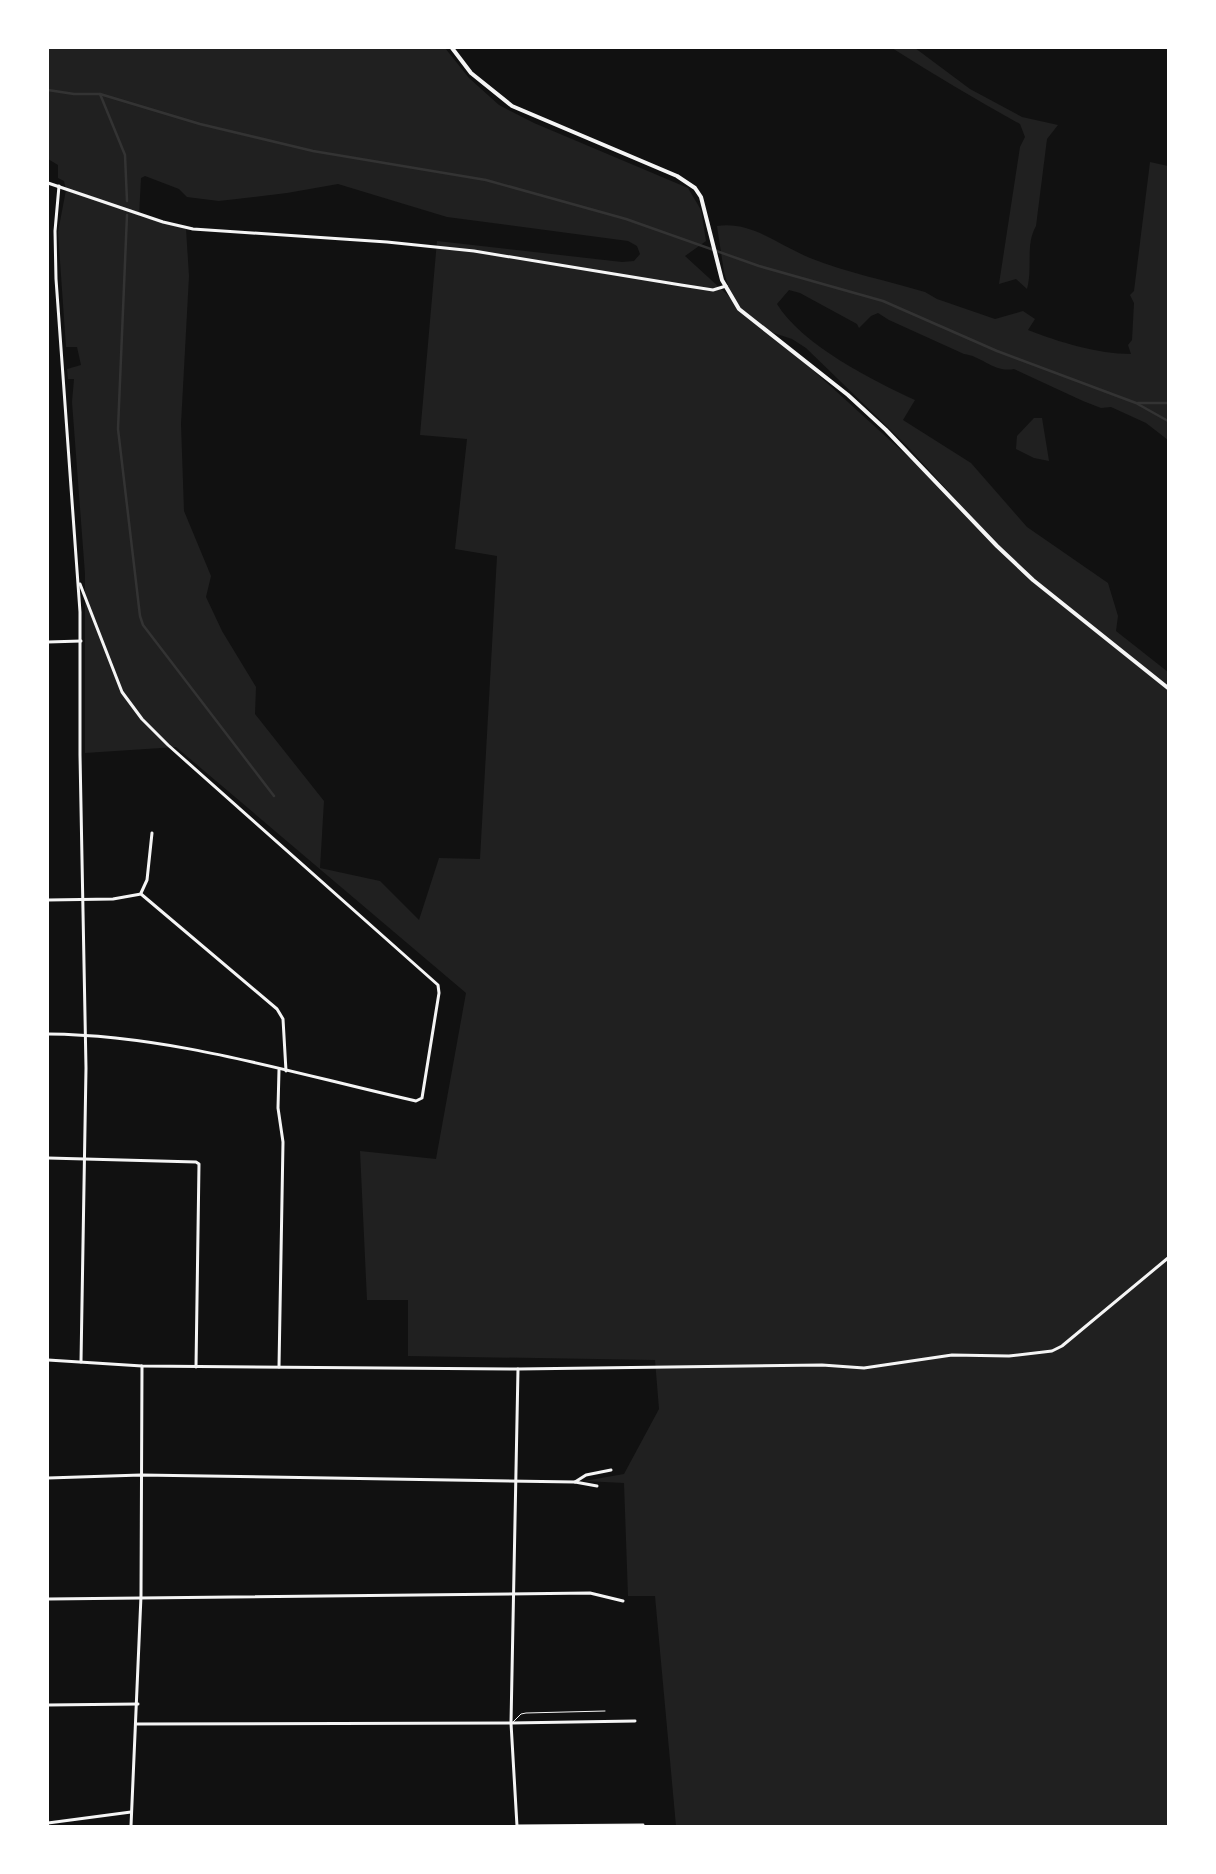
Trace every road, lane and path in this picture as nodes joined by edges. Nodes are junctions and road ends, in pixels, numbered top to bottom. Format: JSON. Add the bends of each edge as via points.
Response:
{"nodes":[{"id":1,"x":452,"y":48,"type":"edge"},
{"id":2,"x":48,"y":183,"type":"edge"},
{"id":3,"x":58,"y":186,"type":"junction"},
{"id":4,"x":726,"y":286,"type":"junction"},
{"id":5,"x":78,"y":579,"type":"junction"},
{"id":6,"x":81,"y":641,"type":"junction"},
{"id":7,"x":48,"y":642,"type":"edge"},
{"id":8,"x":1168,"y":688,"type":"edge"},
{"id":9,"x":152,"y":833,"type":"dead end"},
{"id":10,"x":141,"y":894,"type":"junction"},
{"id":11,"x":48,"y":900,"type":"edge"},
{"id":12,"x":84,"y":901,"type":"junction"},
{"id":13,"x":48,"y":1034,"type":"edge"},
{"id":14,"x":84,"y":1034,"type":"junction"},
{"id":15,"x":279,"y":1070,"type":"junction"},
{"id":16,"x":286,"y":1071,"type":"junction"},
{"id":17,"x":48,"y":1158,"type":"edge"},
{"id":18,"x":84,"y":1159,"type":"junction"},
{"id":19,"x":1168,"y":1258,"type":"edge"},
{"id":20,"x":48,"y":1360,"type":"edge"},
{"id":21,"x":81,"y":1362,"type":"junction"},
{"id":22,"x":142,"y":1366,"type":"junction"},
{"id":23,"x":196,"y":1367,"type":"junction"},
{"id":24,"x":279,"y":1367,"type":"junction"},
{"id":25,"x":518,"y":1369,"type":"junction"},
{"id":26,"x":611,"y":1470,"type":"dead end"},
{"id":27,"x":141,"y":1475,"type":"junction"},
{"id":28,"x":48,"y":1478,"type":"edge"},
{"id":29,"x":575,"y":1482,"type":"junction"},
{"id":30,"x":516,"y":1483,"type":"junction"},
{"id":31,"x":597,"y":1486,"type":"dead end"},
{"id":32,"x":515,"y":1595,"type":"junction"},
{"id":33,"x":141,"y":1596,"type":"junction"},
{"id":34,"x":48,"y":1599,"type":"edge"},
{"id":35,"x":623,"y":1601,"type":"dead end"},
{"id":36,"x":138,"y":1704,"type":"junction"},
{"id":37,"x":48,"y":1705,"type":"edge"},
{"id":38,"x":605,"y":1711,"type":"dead end"},
{"id":39,"x":635,"y":1721,"type":"dead end"},
{"id":40,"x":511,"y":1723,"type":"junction"},
{"id":41,"x":137,"y":1724,"type":"junction"},
{"id":42,"x":131,"y":1812,"type":"junction"},
{"id":43,"x":48,"y":1823,"type":"edge"},
{"id":44,"x":643,"y":1824,"type":"dead end"},
{"id":45,"x":131,"y":1826,"type":"edge"},
{"id":46,"x":517,"y":1826,"type":"edge"}],
"edges":[{"from":1,"to":4,"type":"street","via":[[472,73],[512,106],[688,182],[701,197]]},
{"from":2,"to":3,"type":"street"},
{"from":3,"to":4,"type":"street","via":[[193,229],[474,251],[713,290]]},
{"from":3,"to":5,"type":"street","via":[[56,279]]},
{"from":4,"to":8,"type":"street","via":[[745,314],[848,395],[886,430],[1028,575]]},
{"from":5,"to":6,"type":"street"},
{"from":5,"to":16,"type":"street","via":[[122,692],[142,719],[438,985],[435,1025],[422,1098],[416,1102]]},
{"from":6,"to":7,"type":"street"},
{"from":6,"to":12,"type":"street"},
{"from":9,"to":10,"type":"street","via":[[147,880]]},
{"from":10,"to":12,"type":"street"},
{"from":10,"to":16,"type":"street","via":[[277,1009],[283,1019]]},
{"from":11,"to":12,"type":"street"},
{"from":12,"to":14,"type":"street"},
{"from":13,"to":14,"type":"street"},
{"from":14,"to":15,"type":"street","via":[[202,1050]]},
{"from":14,"to":18,"type":"street"},
{"from":15,"to":16,"type":"street"},
{"from":15,"to":24,"type":"street","via":[[278,1108],[283,1142]]},
{"from":17,"to":18,"type":"street"},
{"from":18,"to":21,"type":"street"},
{"from":18,"to":23,"type":"street","via":[[199,1164]]},
{"from":19,"to":25,"type":"street","via":[[1072,1339],[1052,1351],[1009,1356],[952,1355],[864,1368],[822,1365]]},
{"from":20,"to":21,"type":"street"},
{"from":21,"to":22,"type":"street"},
{"from":22,"to":23,"type":"street"},
{"from":22,"to":27,"type":"street"},
{"from":23,"to":24,"type":"street"},
{"from":24,"to":25,"type":"street"},
{"from":25,"to":30,"type":"street"},
{"from":26,"to":29,"type":"street","via":[[586,1475]]},
{"from":27,"to":28,"type":"street"},
{"from":27,"to":30,"type":"street"},
{"from":27,"to":33,"type":"street"},
{"from":29,"to":30,"type":"street"},
{"from":29,"to":31,"type":"street"},
{"from":30,"to":32,"type":"street"},
{"from":32,"to":33,"type":"street"},
{"from":32,"to":35,"type":"street","via":[[590,1593]]},
{"from":32,"to":40,"type":"street"},
{"from":33,"to":34,"type":"street"},
{"from":33,"to":36,"type":"street"},
{"from":36,"to":37,"type":"street"},
{"from":36,"to":41,"type":"street"},
{"from":38,"to":40,"type":"lane","via":[[526,1713]]},
{"from":39,"to":40,"type":"street"},
{"from":40,"to":41,"type":"street"},
{"from":40,"to":46,"type":"street"},
{"from":41,"to":42,"type":"street"},
{"from":42,"to":43,"type":"street"},
{"from":42,"to":45,"type":"street"},
{"from":44,"to":46,"type":"street"}]}
